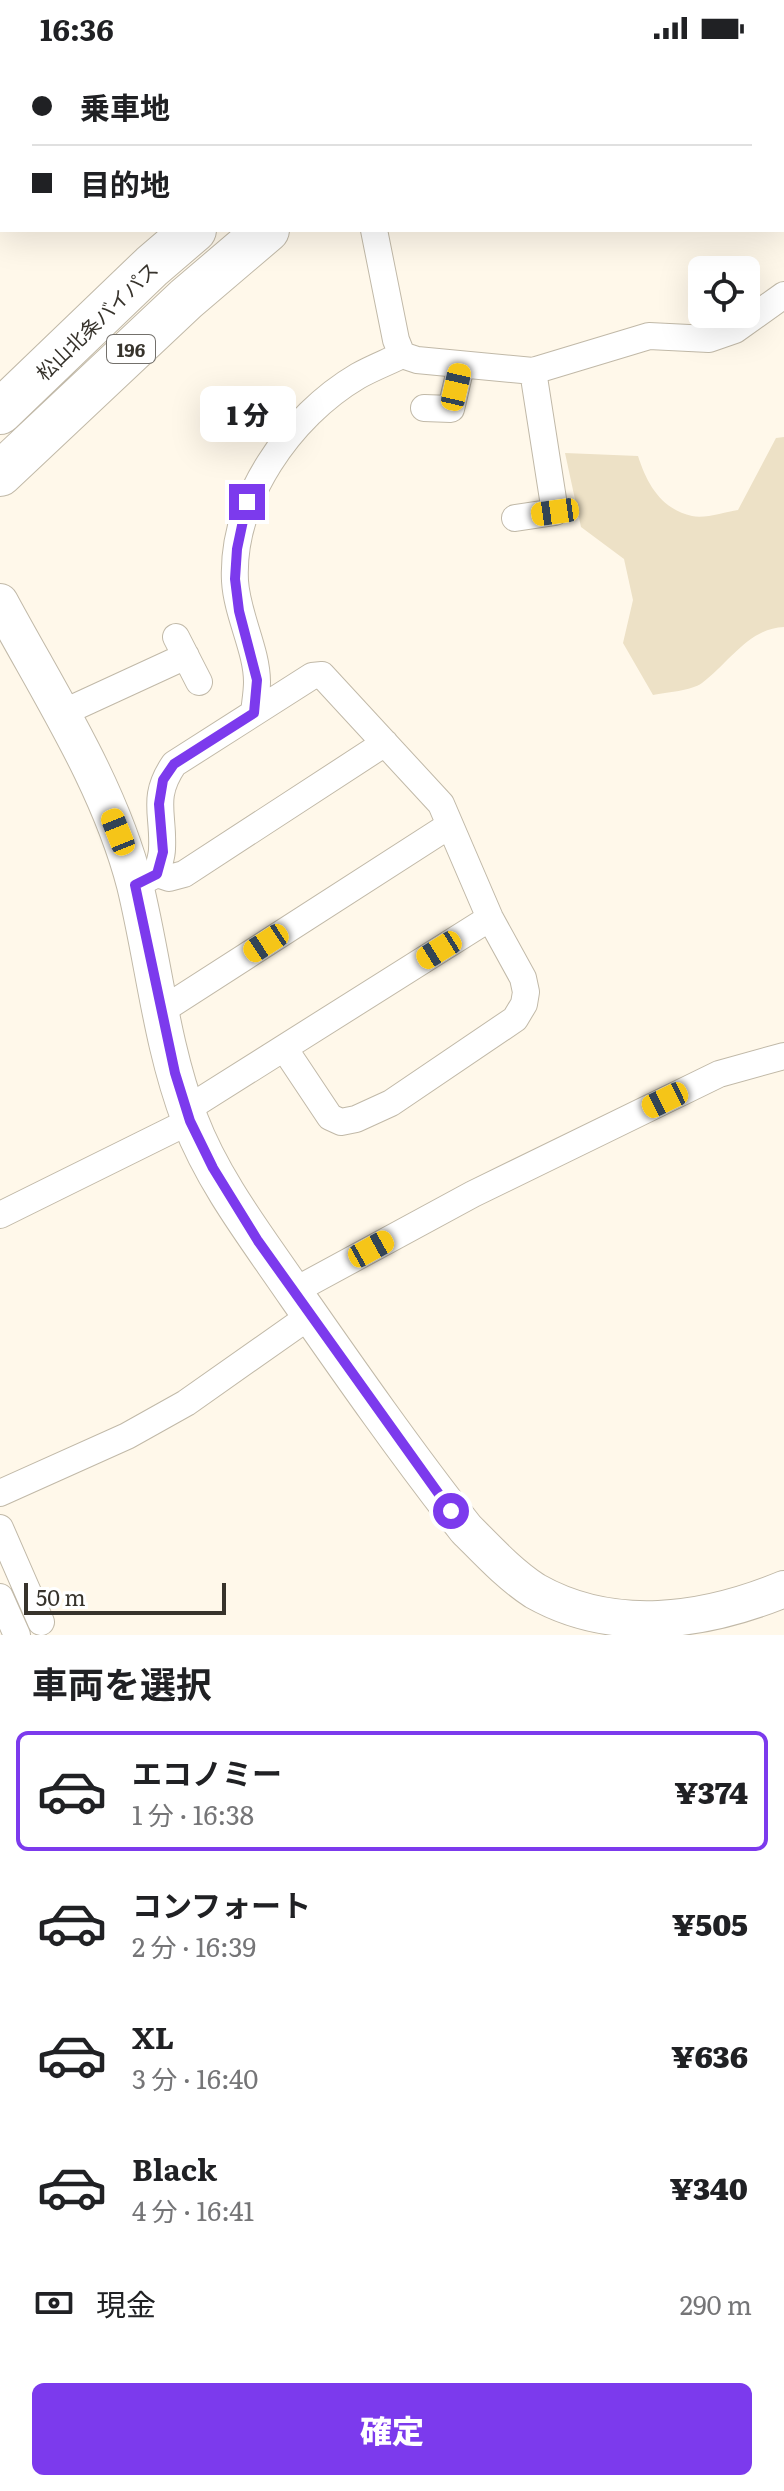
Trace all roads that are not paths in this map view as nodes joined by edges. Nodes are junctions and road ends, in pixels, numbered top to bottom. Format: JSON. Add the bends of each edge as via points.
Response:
{"nodes":[{"id":1,"x":192,"y":232,"type":"edge"},
{"id":2,"x":265,"y":232,"type":"edge"},
{"id":3,"x":374,"y":232,"type":"edge"},
{"id":4,"x":784,"y":295,"type":"edge"},
{"id":5,"x":402,"y":355,"type":"junction"},
{"id":6,"x":461,"y":366,"type":"junction"},
{"id":7,"x":533,"y":371,"type":"junction"},
{"id":8,"x":424,"y":408,"type":"dead end"},
{"id":9,"x":0,"y":412,"type":"edge"},
{"id":10,"x":0,"y":474,"type":"edge"},
{"id":11,"x":515,"y":518,"type":"dead end"},
{"id":12,"x":0,"y":602,"type":"edge"},
{"id":13,"x":199,"y":682,"type":"dead end"},
{"id":14,"x":254,"y":713,"type":"junction"},
{"id":15,"x":60,"y":714,"type":"junction"},
{"id":16,"x":385,"y":743,"type":"junction"},
{"id":17,"x":450,"y":825,"type":"junction"},
{"id":18,"x":146,"y":880,"type":"junction"},
{"id":19,"x":490,"y":918,"type":"junction"},
{"id":20,"x":161,"y":1011,"type":"junction"},
{"id":21,"x":284,"y":1048,"type":"junction"},
{"id":22,"x":784,"y":1056,"type":"edge"},
{"id":23,"x":188,"y":1115,"type":"junction"},
{"id":24,"x":0,"y":1215,"type":"edge"},
{"id":25,"x":302,"y":1303,"type":"junction"},
{"id":26,"x":1,"y":1490,"type":"edge"},
{"id":27,"x":0,"y":1528,"type":"edge"},
{"id":28,"x":784,"y":1589,"type":"edge"},
{"id":29,"x":0,"y":1597,"type":"edge"},
{"id":30,"x":41,"y":1622,"type":"dead end"},
{"id":31,"x":653,"y":1629,"type":"edge"},
{"id":32,"x":17,"y":1635,"type":"edge"}],
"edges":[{"from":1,"to":9,"type":"highway","name":"松山北条バイパス","number":"196"},
{"from":2,"to":10,"type":"highway","number":"196"},
{"from":3,"to":5,"type":"street"},
{"from":4,"to":7,"type":"street","via":[[735,330],[709,339],[649,336]]},
{"from":5,"to":6,"type":"street"},
{"from":5,"to":14,"type":"street","via":[[357,376],[325,400],[264,469],[247,502],[235,579],[257,680]]},
{"from":6,"to":7,"type":"street"},
{"from":6,"to":8,"type":"street","via":[[451,409]]},
{"from":7,"to":11,"type":"street","via":[[555,512]]},
{"from":12,"to":15,"type":"street"},
{"from":13,"to":15,"type":"street","via":[[181,647]]},
{"from":14,"to":16,"type":"street","via":[[312,676],[322,675]]},
{"from":14,"to":18,"type":"street","via":[[174,764],[163,780],[163,852]]},
{"from":15,"to":18,"type":"street"},
{"from":16,"to":17,"type":"street","via":[[441,804]]},
{"from":16,"to":18,"type":"street","via":[[184,874]]},
{"from":17,"to":19,"type":"street"},
{"from":17,"to":20,"type":"street"},
{"from":18,"to":20,"type":"street"},
{"from":19,"to":21,"type":"street"},
{"from":19,"to":21,"type":"street","via":[[523,978],[524,1004],[515,1019],[391,1103],[356,1119],[341,1122],[330,1117]]},
{"from":20,"to":23,"type":"street"},
{"from":21,"to":23,"type":"street"},
{"from":22,"to":25,"type":"street","via":[[719,1074],[473,1194]]},
{"from":23,"to":24,"type":"street"},
{"from":23,"to":25,"type":"street","via":[[213,1168]]},
{"from":25,"to":26,"type":"street","via":[[186,1403],[127,1436]]},
{"from":25,"to":31,"type":"street","via":[[437,1492],[499,1562],[567,1607]]},
{"from":27,"to":30,"type":"street"},
{"from":28,"to":31,"type":"street"},
{"from":29,"to":32,"type":"street"}]}
